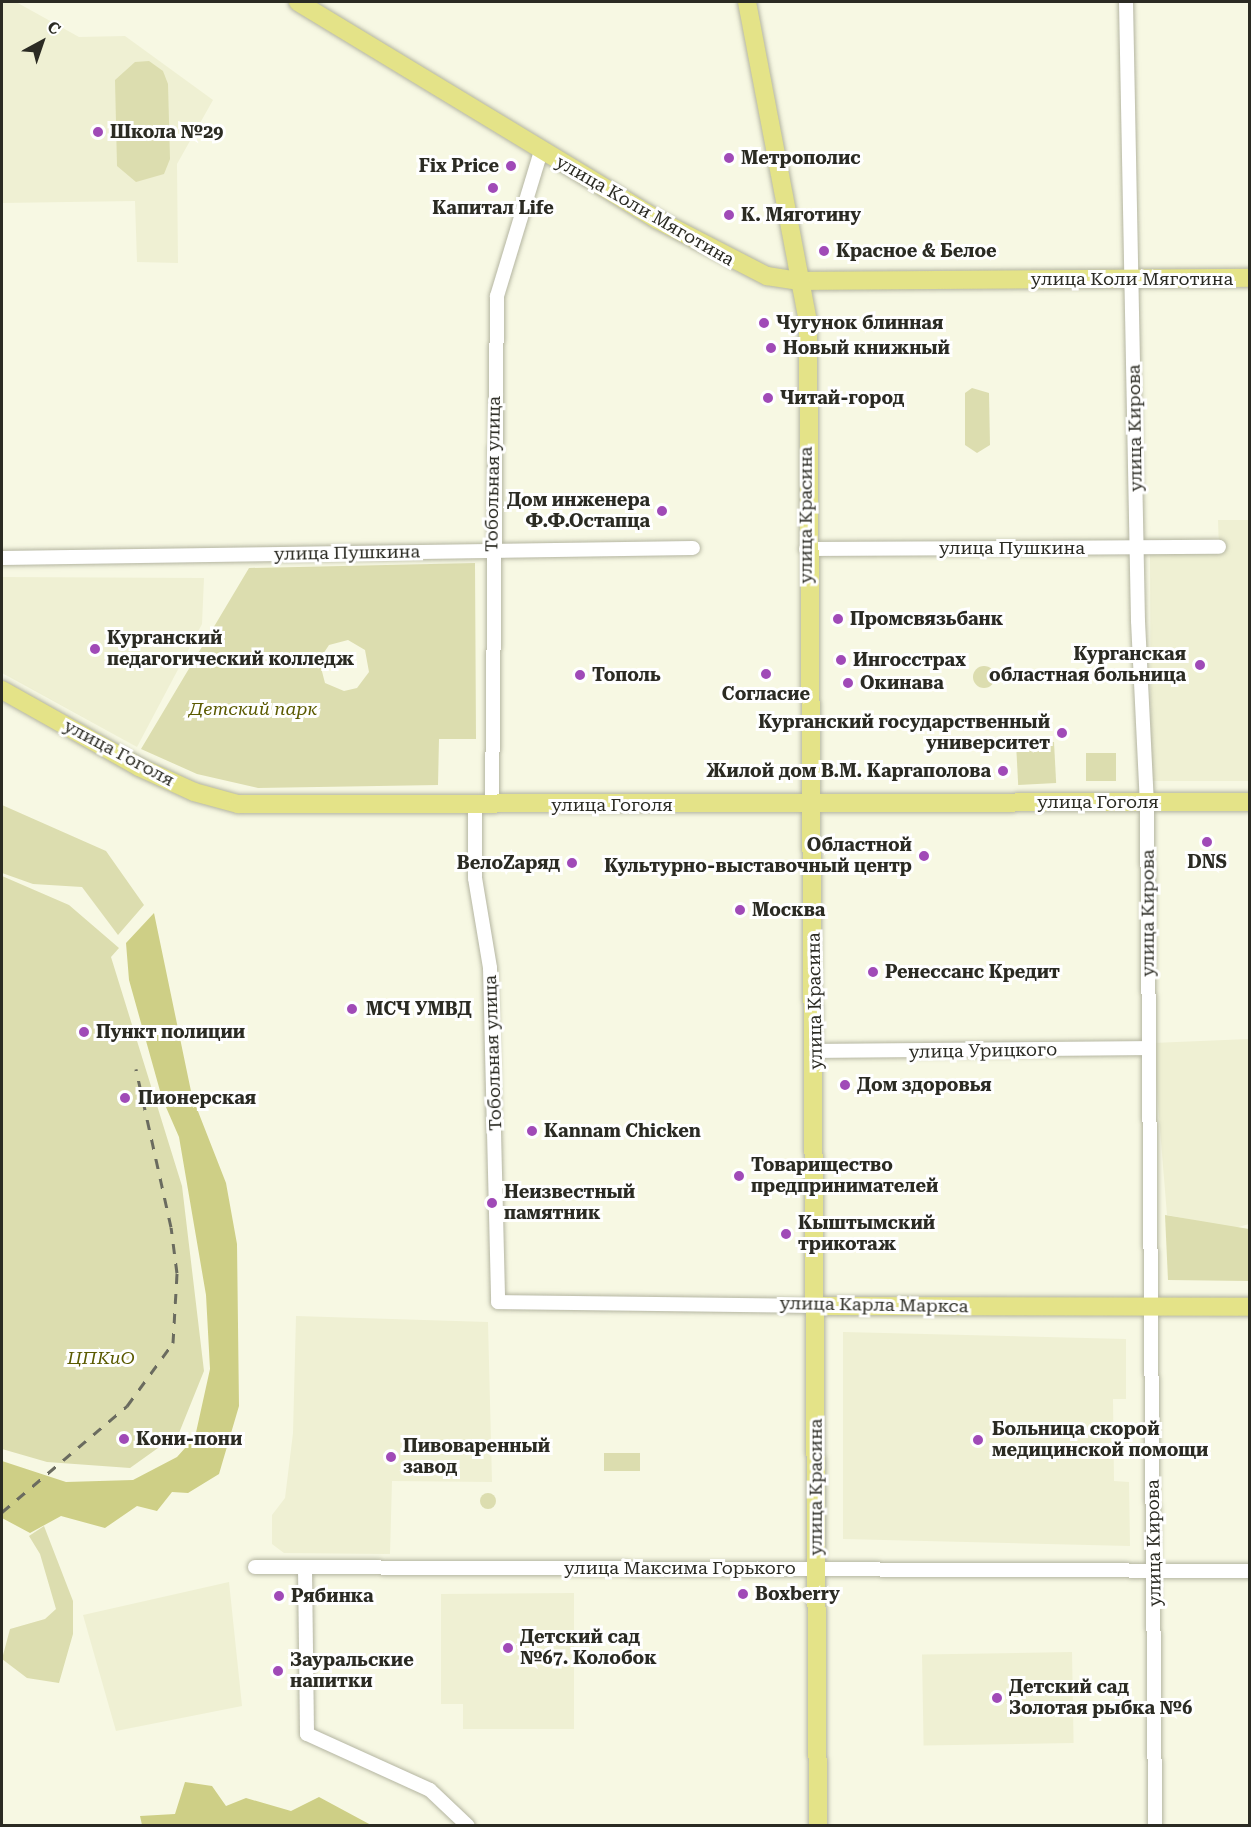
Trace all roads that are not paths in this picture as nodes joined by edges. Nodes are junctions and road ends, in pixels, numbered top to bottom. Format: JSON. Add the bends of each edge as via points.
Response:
{"nodes":[{"id":1,"x":298,"y":2,"type":"edge"},
{"id":2,"x":747,"y":2,"type":"edge"},
{"id":3,"x":1126,"y":2,"type":"edge"},
{"id":4,"x":542,"y":151,"type":"junction"},
{"id":5,"x":1250,"y":278,"type":"edge"},
{"id":6,"x":1131,"y":279,"type":"junction"},
{"id":7,"x":800,"y":281,"type":"junction"},
{"id":8,"x":1137,"y":547,"type":"junction"},
{"id":9,"x":1219,"y":547,"type":"dead end"},
{"id":10,"x":693,"y":548,"type":"dead end"},
{"id":11,"x":806,"y":549,"type":"junction"},
{"id":12,"x":491,"y":551,"type":"junction"},
{"id":13,"x":2,"y":558,"type":"edge"},
{"id":14,"x":2,"y":690,"type":"edge"},
{"id":15,"x":1147,"y":802,"type":"junction"},
{"id":16,"x":1250,"y":802,"type":"edge"},
{"id":17,"x":811,"y":804,"type":"junction"},
{"id":18,"x":483,"y":805,"type":"junction"},
{"id":19,"x":1149,"y":1048,"type":"junction"},
{"id":20,"x":816,"y":1051,"type":"junction"},
{"id":21,"x":498,"y":1302,"type":"joint"},
{"id":22,"x":815,"y":1306,"type":"junction"},
{"id":23,"x":1149,"y":1306,"type":"junction"},
{"id":24,"x":1250,"y":1307,"type":"edge"},
{"id":25,"x":255,"y":1567,"type":"dead end"},
{"id":26,"x":816,"y":1567,"type":"junction"},
{"id":27,"x":305,"y":1569,"type":"junction"},
{"id":28,"x":1250,"y":1571,"type":"edge"},
{"id":29,"x":1156,"y":1572,"type":"junction"},
{"id":30,"x":468,"y":1826,"type":"edge"},
{"id":31,"x":818,"y":1826,"type":"edge"},
{"id":32,"x":1155,"y":1826,"type":"edge"}],
"edges":[{"from":1,"to":4,"type":"main road","name":"улица Коли Мяготина"},
{"from":2,"to":7,"type":"main road","name":"улица Красина"},
{"from":3,"to":6,"type":"street","name":"улица Кирова"},
{"from":4,"to":7,"type":"main road","name":"улица Коли Мяготина","via":[[738,265]]},
{"from":4,"to":12,"type":"street","name":"Тобольная улица","via":[[497,296]]},
{"from":5,"to":6,"type":"main road","name":"улица Коли Мяготина"},
{"from":6,"to":7,"type":"main road","name":"улица Коли Мяготина"},
{"from":6,"to":8,"type":"street","name":"улица Кирова"},
{"from":7,"to":11,"type":"main road","name":"улица Красина","via":[[808,323]]},
{"from":8,"to":9,"type":"street","name":"улица Пушкина"},
{"from":8,"to":11,"type":"street","name":"улица Пушкина"},
{"from":8,"to":15,"type":"street","name":"улица Кирова"},
{"from":10,"to":12,"type":"street","name":"улица Пушкина"},
{"from":11,"to":17,"type":"main road","name":"улица Красина"},
{"from":12,"to":13,"type":"street","name":"улица Пушкина"},
{"from":12,"to":18,"type":"street","name":"Тобольная улица"},
{"from":14,"to":18,"type":"main road","name":"улица Гоголя","via":[[139,767],[194,792],[238,804]]},
{"from":15,"to":16,"type":"main road","name":"улица Гоголя"},
{"from":15,"to":17,"type":"main road","name":"улица Гоголя"},
{"from":15,"to":19,"type":"street","name":"улица Кирова"},
{"from":17,"to":18,"type":"main road","name":"улица Гоголя"},
{"from":17,"to":20,"type":"main road","name":"улица Красина"},
{"from":18,"to":21,"type":"street","name":"Тобольная улица","via":[[475,878],[490,968]]},
{"from":19,"to":20,"type":"street","name":"улица Урицкого"},
{"from":19,"to":23,"type":"street","name":"улица Кирова"},
{"from":20,"to":22,"type":"main road","name":"улица Красина"},
{"from":21,"to":22,"type":"street","name":"улица Карла Маркса"},
{"from":22,"to":23,"type":"main road","name":"улица Карла Маркса"},
{"from":22,"to":26,"type":"main road","name":"улица Красина"},
{"from":23,"to":24,"type":"main road","name":"улица Карла Маркса"},
{"from":23,"to":29,"type":"street","name":"улица Кирова"},
{"from":25,"to":27,"type":"street","name":"улица Максима Горького"},
{"from":26,"to":27,"type":"street","name":"улица Максима Горького"},
{"from":26,"to":29,"type":"street","name":"улица Максима Горького"},
{"from":26,"to":31,"type":"main road","name":"улица Красина"},
{"from":27,"to":30,"type":"street","via":[[307,1734],[430,1790]]},
{"from":28,"to":29,"type":"street","name":"улица Максима Горького"},
{"from":29,"to":32,"type":"street","name":"улица Кирова"}]}
